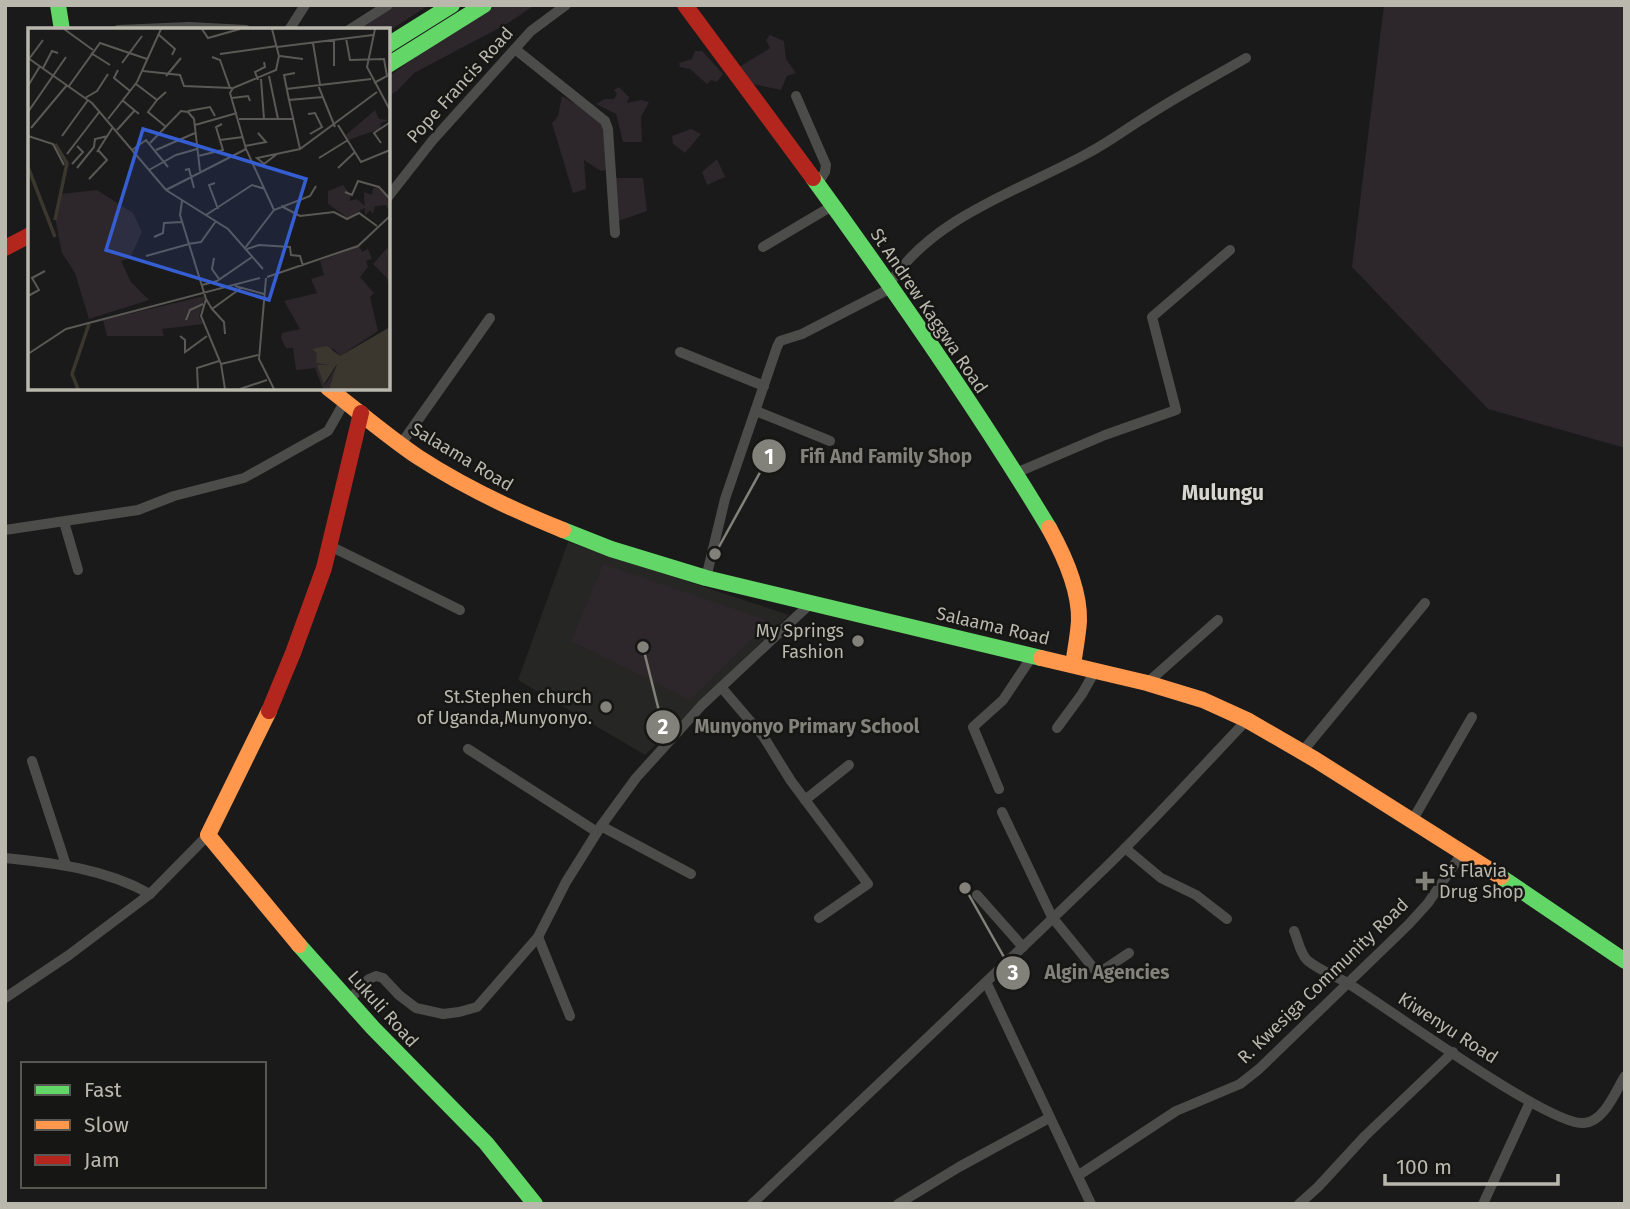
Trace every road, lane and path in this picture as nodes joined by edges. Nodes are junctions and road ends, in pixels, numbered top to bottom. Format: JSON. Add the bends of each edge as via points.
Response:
{"nodes":[{"id":1,"x":58,"y":5,"type":"edge"},
{"id":2,"x":305,"y":5,"type":"edge"},
{"id":3,"x":388,"y":5,"type":"edge"},
{"id":4,"x":452,"y":5,"type":"edge"},
{"id":5,"x":484,"y":5,"type":"edge"},
{"id":6,"x":566,"y":5,"type":"edge"},
{"id":7,"x":685,"y":5,"type":"edge"},
{"id":8,"x":62,"y":28,"type":"edge"},
{"id":9,"x":165,"y":28,"type":"edge"},
{"id":10,"x":208,"y":28,"type":"edge"},
{"id":11,"x":290,"y":28,"type":"edge"},
{"id":12,"x":352,"y":28,"type":"edge"},
{"id":13,"x":390,"y":44,"type":"edge"},
{"id":14,"x":515,"y":49,"type":"junction"},
{"id":15,"x":1246,"y":58,"type":"dead end"},
{"id":16,"x":390,"y":64,"type":"edge"},
{"id":17,"x":796,"y":96,"type":"dead end"},
{"id":18,"x":817,"y":185,"type":"junction"},
{"id":19,"x":390,"y":194,"type":"edge"},
{"id":20,"x":832,"y":206,"type":"junction"},
{"id":21,"x":615,"y":233,"type":"dead end"},
{"id":22,"x":28,"y":236,"type":"edge"},
{"id":23,"x":28,"y":247,"type":"edge"},
{"id":24,"x":764,"y":247,"type":"dead end"},
{"id":25,"x":6,"y":248,"type":"edge"},
{"id":26,"x":1230,"y":250,"type":"dead end"},
{"id":27,"x":892,"y":285,"type":"junction"},
{"id":28,"x":490,"y":318,"type":"dead end"},
{"id":29,"x":680,"y":352,"type":"dead end"},
{"id":30,"x":764,"y":386,"type":"junction"},
{"id":31,"x":331,"y":390,"type":"edge"},
{"id":32,"x":345,"y":401,"type":"junction"},
{"id":33,"x":755,"y":411,"type":"junction"},
{"id":34,"x":361,"y":413,"type":"junction"},
{"id":35,"x":830,"y":441,"type":"dead end"},
{"id":36,"x":401,"y":444,"type":"junction"},
{"id":37,"x":1016,"y":474,"type":"junction"},
{"id":38,"x":64,"y":522,"type":"junction"},
{"id":39,"x":5,"y":530,"type":"edge"},
{"id":40,"x":330,"y":546,"type":"junction"},
{"id":41,"x":78,"y":570,"type":"dead end"},
{"id":42,"x":706,"y":578,"type":"junction"},
{"id":43,"x":811,"y":603,"type":"junction"},
{"id":44,"x":1425,"y":603,"type":"dead end"},
{"id":45,"x":460,"y":610,"type":"dead end"},
{"id":46,"x":1218,"y":620,"type":"dead end"},
{"id":47,"x":1033,"y":655,"type":"junction"},
{"id":48,"x":1073,"y":665,"type":"junction"},
{"id":49,"x":1095,"y":671,"type":"junction"},
{"id":50,"x":1147,"y":683,"type":"junction"},
{"id":51,"x":721,"y":687,"type":"junction"},
{"id":52,"x":1472,"y":717,"type":"dead end"},
{"id":53,"x":1247,"y":720,"type":"junction"},
{"id":54,"x":1057,"y":728,"type":"dead end"},
{"id":55,"x":468,"y":749,"type":"dead end"},
{"id":56,"x":1302,"y":752,"type":"junction"},
{"id":57,"x":32,"y":761,"type":"dead end"},
{"id":58,"x":849,"y":765,"type":"dead end"},
{"id":59,"x":999,"y":789,"type":"dead end"},
{"id":60,"x":805,"y":800,"type":"junction"},
{"id":61,"x":1002,"y":811,"type":"dead end"},
{"id":62,"x":1412,"y":821,"type":"junction"},
{"id":63,"x":599,"y":829,"type":"junction"},
{"id":64,"x":208,"y":835,"type":"junction"},
{"id":65,"x":1125,"y":848,"type":"junction"},
{"id":66,"x":1463,"y":852,"type":"junction"},
{"id":67,"x":5,"y":858,"type":"edge"},
{"id":68,"x":66,"y":864,"type":"junction"},
{"id":69,"x":691,"y":874,"type":"dead end"},
{"id":70,"x":150,"y":894,"type":"junction"},
{"id":71,"x":977,"y":895,"type":"dead end"},
{"id":72,"x":1052,"y":917,"type":"junction"},
{"id":73,"x":819,"y":918,"type":"dead end"},
{"id":74,"x":1227,"y":919,"type":"dead end"},
{"id":75,"x":1294,"y":931,"type":"dead end"},
{"id":76,"x":538,"y":937,"type":"junction"},
{"id":77,"x":1023,"y":947,"type":"junction"},
{"id":78,"x":1129,"y":953,"type":"dead end"},
{"id":79,"x":1625,"y":961,"type":"edge"},
{"id":80,"x":986,"y":984,"type":"junction"},
{"id":81,"x":1348,"y":984,"type":"junction"},
{"id":82,"x":5,"y":998,"type":"edge"},
{"id":83,"x":349,"y":1000,"type":"junction"},
{"id":84,"x":570,"y":1016,"type":"dead end"},
{"id":85,"x":1453,"y":1052,"type":"junction"},
{"id":86,"x":1624,"y":1080,"type":"edge"},
{"id":87,"x":1530,"y":1102,"type":"junction"},
{"id":88,"x":1049,"y":1118,"type":"junction"},
{"id":89,"x":1079,"y":1175,"type":"junction"},
{"id":90,"x":1487,"y":1202,"type":"edge"},
{"id":91,"x":535,"y":1204,"type":"edge"},
{"id":92,"x":752,"y":1204,"type":"edge"},
{"id":93,"x":898,"y":1204,"type":"edge"},
{"id":94,"x":1091,"y":1204,"type":"edge"},
{"id":95,"x":1299,"y":1204,"type":"edge"}],
"edges":[{"from":1,"to":8,"type":"main road"},
{"from":2,"to":11,"type":"street"},
{"from":3,"to":12,"type":"street"},
{"from":4,"to":13,"type":"main road"},
{"from":5,"to":16,"type":"main road"},
{"from":6,"to":14,"type":"street","name":"Pope Francis Road"},
{"from":7,"to":18,"type":"main road","name":"St Andrew Kaggwa Road"},
{"from":9,"to":10,"type":"street"},
{"from":14,"to":19,"type":"street","name":"Pope Francis Road"},
{"from":14,"to":21,"type":"street","via":[[605,121]]},
{"from":15,"to":27,"type":"street","via":[[1114,139],[948,226],[917,250]]},
{"from":17,"to":18,"type":"street","via":[[826,165]]},
{"from":18,"to":20,"type":"main road","name":"St Andrew Kaggwa Road"},
{"from":20,"to":24,"type":"street"},
{"from":20,"to":27,"type":"main road","name":"St Andrew Kaggwa Road"},
{"from":22,"to":25,"type":"main road"},
{"from":23,"to":25,"type":"main road"},
{"from":26,"to":37,"type":"street","via":[[1152,317],[1176,410]]},
{"from":27,"to":30,"type":"street","via":[[802,334],[780,341]]},
{"from":27,"to":37,"type":"main road","name":"St Andrew Kaggwa Road"},
{"from":28,"to":36,"type":"street"},
{"from":29,"to":30,"type":"street"},
{"from":30,"to":33,"type":"street"},
{"from":31,"to":32,"type":"main road","name":"Salaama Road"},
{"from":32,"to":34,"type":"main road","name":"Salaama Road"},
{"from":32,"to":38,"type":"street","via":[[328,431],[244,478],[138,510]]},
{"from":33,"to":35,"type":"street"},
{"from":33,"to":42,"type":"street","via":[[725,499]]},
{"from":34,"to":36,"type":"main road","name":"Salaama Road"},
{"from":34,"to":40,"type":"main road"},
{"from":36,"to":42,"type":"main road","name":"Salaama Road","via":[[522,514],[611,549]]},
{"from":37,"to":48,"type":"main road","name":"St Andrew Kaggwa Road","via":[[1060,548],[1073,580],[1079,620]]},
{"from":38,"to":39,"type":"street"},
{"from":38,"to":41,"type":"street"},
{"from":40,"to":45,"type":"street"},
{"from":40,"to":64,"type":"main road","via":[[262,729]]},
{"from":42,"to":43,"type":"main road","name":"Salaama Road"},
{"from":43,"to":47,"type":"main road","name":"Salaama Road"},
{"from":43,"to":51,"type":"street"},
{"from":44,"to":56,"type":"street"},
{"from":46,"to":50,"type":"street"},
{"from":47,"to":48,"type":"main road","name":"Salaama Road"},
{"from":47,"to":59,"type":"street","via":[[1003,700],[973,727]]},
{"from":48,"to":49,"type":"main road","name":"Salaama Road"},
{"from":49,"to":50,"type":"main road","name":"Salaama Road"},
{"from":49,"to":54,"type":"street"},
{"from":50,"to":53,"type":"main road","name":"Salaama Road"},
{"from":51,"to":60,"type":"street","via":[[763,736]]},
{"from":51,"to":63,"type":"street","via":[[636,778]]},
{"from":52,"to":62,"type":"street"},
{"from":53,"to":56,"type":"main road","name":"Salaama Road"},
{"from":53,"to":65,"type":"street"},
{"from":55,"to":63,"type":"street"},
{"from":56,"to":62,"type":"main road","name":"Salaama Road"},
{"from":57,"to":68,"type":"street"},
{"from":58,"to":60,"type":"street"},
{"from":60,"to":73,"type":"street","via":[[868,884]]},
{"from":61,"to":72,"type":"street"},
{"from":62,"to":66,"type":"main road","name":"Salaama Road"},
{"from":63,"to":69,"type":"street"},
{"from":63,"to":76,"type":"street"},
{"from":64,"to":70,"type":"street"},
{"from":64,"to":83,"type":"main road","name":"Lukuli Road"},
{"from":65,"to":72,"type":"street"},
{"from":65,"to":74,"type":"street","via":[[1161,878],[1196,895]]},
{"from":66,"to":79,"type":"main road","name":"Salaama Road"},
{"from":66,"to":81,"type":"street","name":"R. Kwesiga Community Road","via":[[1428,902]]},
{"from":67,"to":68,"type":"street"},
{"from":68,"to":70,"type":"street","via":[[122,880]]},
{"from":70,"to":82,"type":"street"},
{"from":71,"to":77,"type":"street"},
{"from":72,"to":77,"type":"street"},
{"from":72,"to":78,"type":"street","via":[[1095,970],[1102,971]]},
{"from":75,"to":81,"type":"street","name":"Kiwenyu Road","via":[[1303,956]]},
{"from":76,"to":83,"type":"street","via":[[477,1007],[443,1014],[416,1008],[376,976]]},
{"from":76,"to":84,"type":"street"},
{"from":77,"to":80,"type":"street"},
{"from":80,"to":88,"type":"street"},
{"from":80,"to":92,"type":"street"},
{"from":81,"to":85,"type":"street","name":"Kiwenyu Road"},
{"from":81,"to":89,"type":"street","name":"R. Kwesiga Community Road","via":[[1243,1082],[1176,1111]]},
{"from":83,"to":91,"type":"main road","name":"Lukuli Road","via":[[486,1143]]},
{"from":85,"to":87,"type":"street","name":"Kiwenyu Road"},
{"from":85,"to":95,"type":"street"},
{"from":86,"to":87,"type":"street","name":"Kiwenyu Road","via":[[1591,1121],[1573,1122]]},
{"from":87,"to":90,"type":"street"},
{"from":88,"to":89,"type":"street"},
{"from":88,"to":93,"type":"street"},
{"from":89,"to":94,"type":"street"}]}
